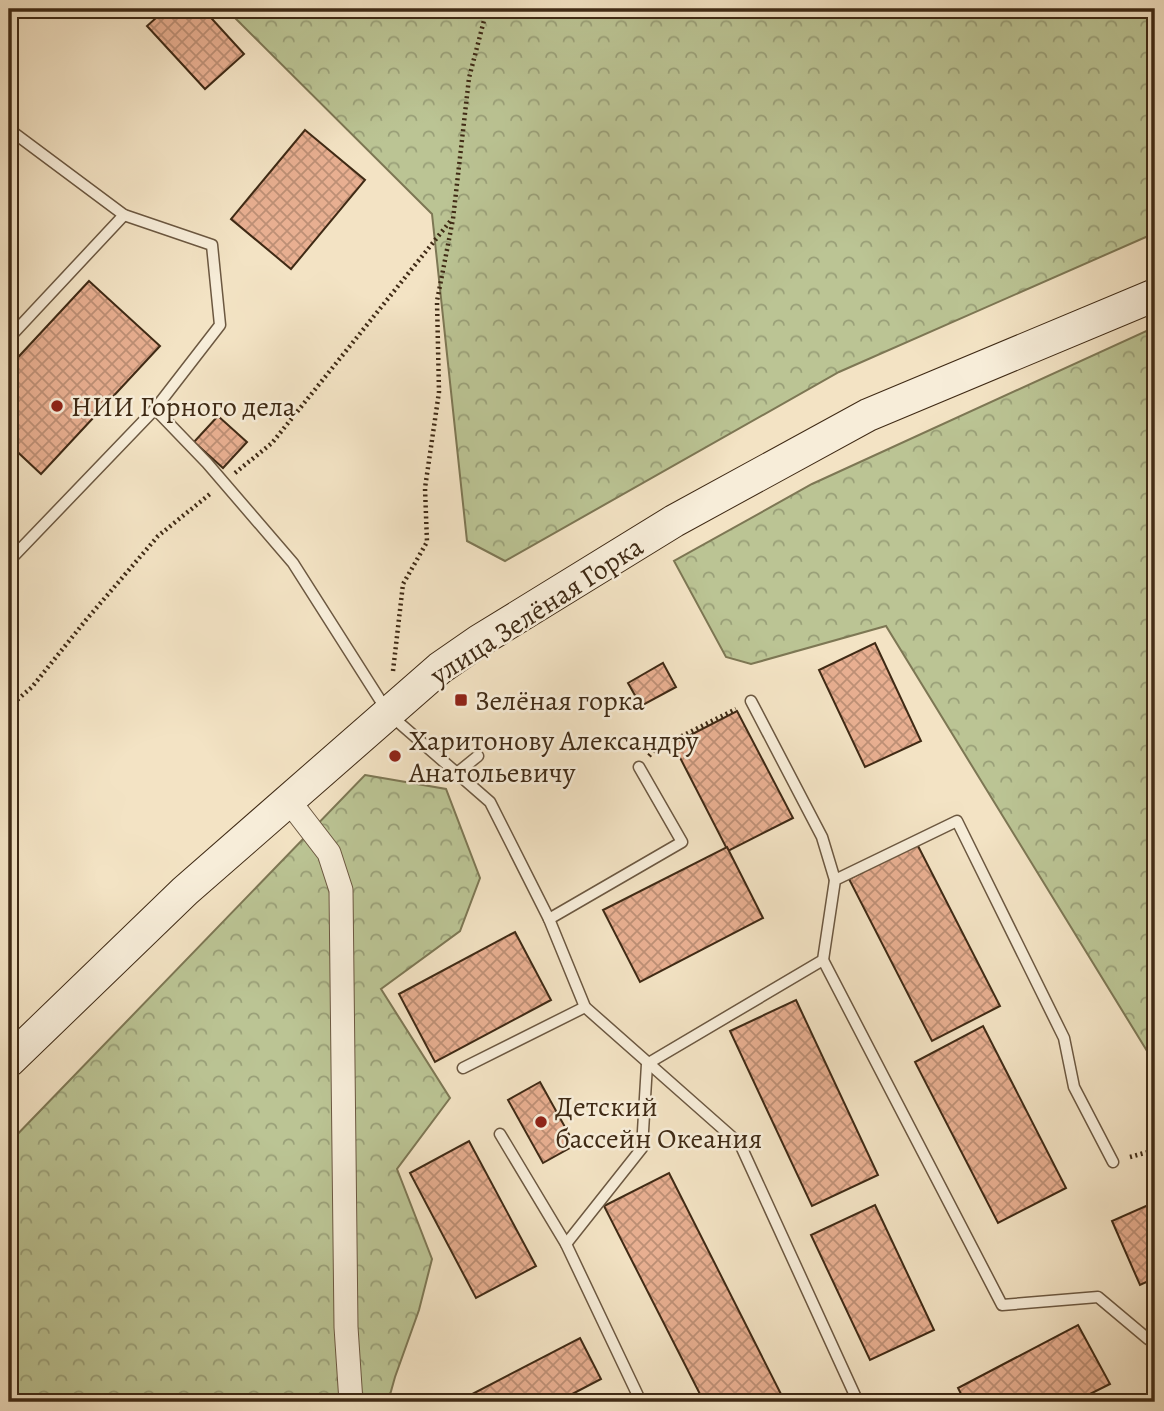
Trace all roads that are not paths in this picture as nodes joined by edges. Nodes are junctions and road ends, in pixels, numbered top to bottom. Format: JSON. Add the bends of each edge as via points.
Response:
{"nodes":[{"id":1,"x":9,"y":139,"type":"edge"},
{"id":2,"x":124,"y":215,"type":"junction"},
{"id":3,"x":1155,"y":295,"type":"edge"},
{"id":4,"x":9,"y":338,"type":"edge"},
{"id":5,"x":155,"y":409,"type":"junction"},
{"id":6,"x":9,"y":561,"type":"edge"},
{"id":7,"x":751,"y":701,"type":"road end"},
{"id":8,"x":389,"y":714,"type":"junction"},
{"id":9,"x":478,"y":755,"type":"dead end"},
{"id":10,"x":639,"y":767,"type":"road end"},
{"id":11,"x":457,"y":773,"type":"junction"},
{"id":12,"x":289,"y":801,"type":"junction"},
{"id":13,"x":835,"y":880,"type":"junction"},
{"id":14,"x":549,"y":919,"type":"junction"},
{"id":15,"x":822,"y":960,"type":"junction"},
{"id":16,"x":585,"y":1007,"type":"junction"},
{"id":17,"x":9,"y":1061,"type":"edge"},
{"id":18,"x":647,"y":1064,"type":"junction"},
{"id":19,"x":463,"y":1068,"type":"dead end"},
{"id":20,"x":500,"y":1134,"type":"dead end"},
{"id":21,"x":1113,"y":1162,"type":"road end"},
{"id":22,"x":566,"y":1244,"type":"junction"},
{"id":23,"x":1148,"y":1339,"type":"dead end"},
{"id":24,"x":351,"y":1402,"type":"edge"},
{"id":25,"x":641,"y":1402,"type":"edge"},
{"id":26,"x":858,"y":1402,"type":"edge"}],
"edges":[{"from":1,"to":2,"type":"lane","via":[[14,134]]},
{"from":2,"to":4,"type":"lane"},
{"from":2,"to":5,"type":"lane","via":[[212,245],[219,325]]},
{"from":3,"to":8,"type":"street","name":"улица Зелёная Горка","via":[[868,415],[698,508],[479,641],[440,668]]},
{"from":5,"to":6,"type":"lane"},
{"from":5,"to":8,"type":"lane","via":[[293,563]]},
{"from":7,"to":13,"type":"lane","via":[[822,837]]},
{"from":8,"to":11,"type":"lane"},
{"from":8,"to":12,"type":"street","name":"улица Зелёная Горка"},
{"from":9,"to":11,"type":"lane"},
{"from":10,"to":14,"type":"lane","via":[[682,842]]},
{"from":11,"to":14,"type":"lane","via":[[490,802]]},
{"from":12,"to":17,"type":"street","name":"улица Зелёная Горка","via":[[185,891]]},
{"from":12,"to":24,"type":"street","via":[[329,853],[341,890],[346,1327]]},
{"from":13,"to":15,"type":"lane"},
{"from":13,"to":21,"type":"lane","via":[[957,821],[1064,1038],[1074,1087]]},
{"from":14,"to":16,"type":"lane"},
{"from":15,"to":18,"type":"lane"},
{"from":15,"to":23,"type":"lane","via":[[1002,1305],[1098,1297]]},
{"from":16,"to":18,"type":"lane"},
{"from":16,"to":19,"type":"lane"},
{"from":18,"to":22,"type":"lane","via":[[642,1148]]},
{"from":18,"to":26,"type":"lane","via":[[740,1144]]},
{"from":20,"to":22,"type":"lane"},
{"from":22,"to":25,"type":"lane"}]}
